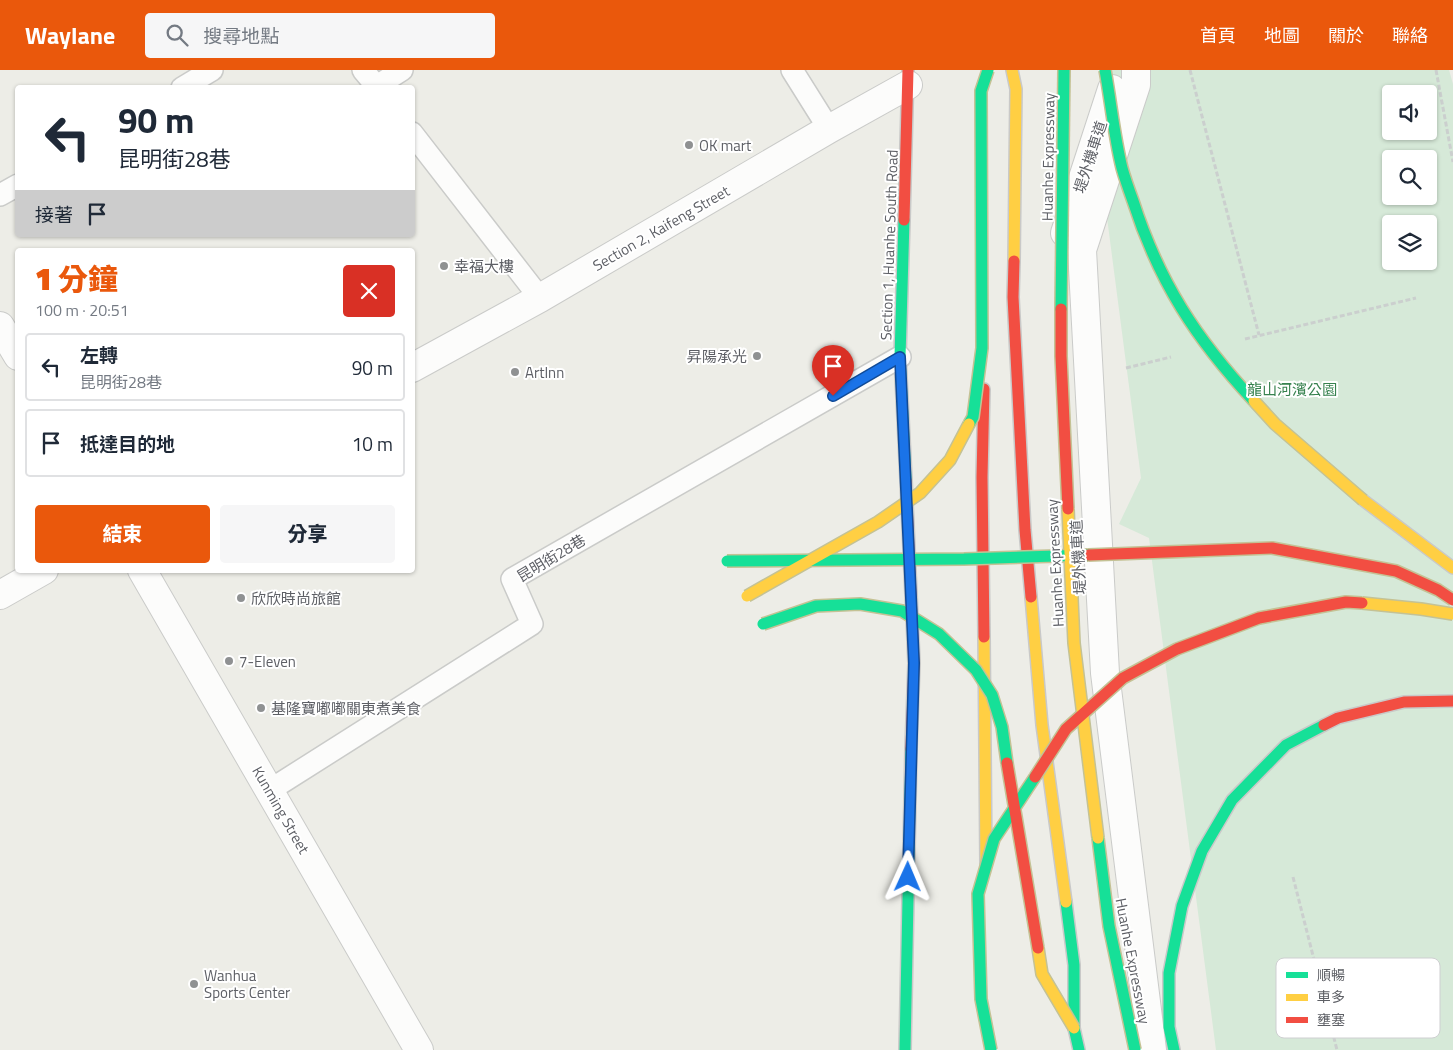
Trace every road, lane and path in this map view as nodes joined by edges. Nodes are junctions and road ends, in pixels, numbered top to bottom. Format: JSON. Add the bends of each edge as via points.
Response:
{"nodes":[{"id":1,"x":212,"y":70,"type":"edge"},
{"id":2,"x":363,"y":70,"type":"edge"},
{"id":3,"x":402,"y":70,"type":"edge"},
{"id":4,"x":792,"y":70,"type":"edge"},
{"id":5,"x":990,"y":70,"type":"edge"},
{"id":6,"x":1012,"y":70,"type":"edge"},
{"id":7,"x":1064,"y":70,"type":"edge"},
{"id":8,"x":1105,"y":70,"type":"edge"},
{"id":9,"x":1113,"y":70,"type":"edge"},
{"id":10,"x":1136,"y":70,"type":"edge"},
{"id":11,"x":1190,"y":70,"type":"edge"},
{"id":12,"x":1436,"y":70,"type":"edge"},
{"id":13,"x":908,"y":78,"type":"edge"},
{"id":14,"x":187,"y":85,"type":"edge"},
{"id":15,"x":375,"y":85,"type":"edge"},
{"id":16,"x":380,"y":85,"type":"edge"},
{"id":17,"x":829,"y":129,"type":"junction"},
{"id":18,"x":415,"y":137,"type":"edge"},
{"id":19,"x":1453,"y":162,"type":"edge"},
{"id":20,"x":15,"y":187,"type":"edge"},
{"id":21,"x":0,"y":195,"type":"edge"},
{"id":22,"x":540,"y":298,"type":"junction"},
{"id":23,"x":1416,"y":298,"type":"dead end"},
{"id":24,"x":0,"y":326,"type":"edge"},
{"id":25,"x":1259,"y":335,"type":"junction"},
{"id":26,"x":1240,"y":340,"type":"dead end"},
{"id":27,"x":15,"y":351,"type":"edge"},
{"id":28,"x":1174,"y":356,"type":"dead end"},
{"id":29,"x":900,"y":357,"type":"junction"},
{"id":30,"x":415,"y":366,"type":"edge"},
{"id":31,"x":1126,"y":368,"type":"dead end"},
{"id":32,"x":727,"y":561,"type":"dead end"},
{"id":33,"x":1453,"y":568,"type":"edge"},
{"id":34,"x":39,"y":573,"type":"edge"},
{"id":35,"x":144,"y":573,"type":"edge"},
{"id":36,"x":0,"y":596,"type":"edge"},
{"id":37,"x":747,"y":596,"type":"dead end"},
{"id":38,"x":1453,"y":600,"type":"edge"},
{"id":39,"x":1453,"y":614,"type":"edge"},
{"id":40,"x":763,"y":624,"type":"dead end"},
{"id":41,"x":1453,"y":701,"type":"edge"},
{"id":42,"x":270,"y":790,"type":"junction"},
{"id":43,"x":1294,"y":877,"type":"dead end"},
{"id":44,"x":1314,"y":958,"type":"edge"},
{"id":45,"x":1074,"y":1028,"type":"junction"},
{"id":46,"x":419,"y":1050,"type":"edge"},
{"id":47,"x":905,"y":1050,"type":"edge"},
{"id":48,"x":987,"y":1050,"type":"edge"},
{"id":49,"x":991,"y":1050,"type":"edge"},
{"id":50,"x":1079,"y":1050,"type":"edge"},
{"id":51,"x":1135,"y":1050,"type":"edge"},
{"id":52,"x":1152,"y":1050,"type":"edge"},
{"id":53,"x":1174,"y":1050,"type":"edge"}],
"edges":[{"from":1,"to":14,"type":"lane"},
{"from":2,"to":15,"type":"lane"},
{"from":3,"to":16,"type":"lane"},
{"from":4,"to":17,"type":"lane"},
{"from":5,"to":37,"type":"main road","bridge":true,"via":[[982,91],[982,348],[973,417],[950,460],[920,494],[878,522]]},
{"from":5,"to":48,"type":"main road","bridge":true,"via":[[982,477]]},
{"from":6,"to":45,"type":"main road","name":"Huanhe Expressway","bridge":true,"via":[[1016,89],[1014,297],[1025,530],[1042,725],[1074,965]]},
{"from":7,"to":51,"type":"main road","name":"Huanhe Expressway","bridge":true,"via":[[1061,356],[1074,643],[1109,926]]},
{"from":8,"to":33,"type":"main road","bridge":true,"via":[[1122,168],[1141,226],[1165,280],[1194,329],[1224,369],[1274,424],[1363,500]]},
{"from":9,"to":51,"type":"street","name":"堤外機車道","via":[[1114,83],[1060,247],[1084,682]]},
{"from":10,"to":52,"type":"street","name":"堤外機車道","via":[[1136,85],[1082,250],[1105,673]]},
{"from":11,"to":25,"type":"path"},
{"from":12,"to":19,"type":"path"},
{"from":13,"to":17,"type":"street","name":"Section 2, Kaifeng Street"},
{"from":13,"to":29,"type":"main road","name":"Section 1, Huanhe South Road"},
{"from":17,"to":22,"type":"street","name":"Section 2, Kaifeng Street"},
{"from":18,"to":22,"type":"lane"},
{"from":20,"to":21,"type":"lane"},
{"from":22,"to":30,"type":"street","name":"Section 2, Kaifeng Street"},
{"from":23,"to":25,"type":"path"},
{"from":24,"to":27,"type":"street"},
{"from":25,"to":26,"type":"path"},
{"from":28,"to":31,"type":"path"},
{"from":29,"to":42,"type":"lane","name":"昆明街28巷","via":[[512,579],[532,624]]},
{"from":29,"to":47,"type":"main road","name":"Section 1, Huanhe South Road","via":[[914,663]]},
{"from":32,"to":38,"type":"main road","bridge":true,"via":[[964,559],[1272,548],[1396,570]]},
{"from":34,"to":36,"type":"street"},
{"from":35,"to":42,"type":"street","name":"Kunming Street"},
{"from":39,"to":49,"type":"main road","bridge":true,"via":[[1346,602],[1259,618],[1177,649],[1123,678],[1066,729],[994,839],[978,894],[981,999]]},
{"from":40,"to":45,"type":"main road","bridge":true,"via":[[816,606],[860,604],[902,611],[939,634],[976,670],[992,695],[1002,727],[1042,974]]},
{"from":41,"to":53,"type":"main road","via":[[1404,702],[1338,718],[1286,745],[1232,800],[1202,851],[1182,906],[1169,973],[1169,1027]]},
{"from":42,"to":46,"type":"street","name":"Kunming Street"},
{"from":43,"to":44,"type":"path"},
{"from":45,"to":50,"type":"main road","name":"Huanhe Expressway"}]}
